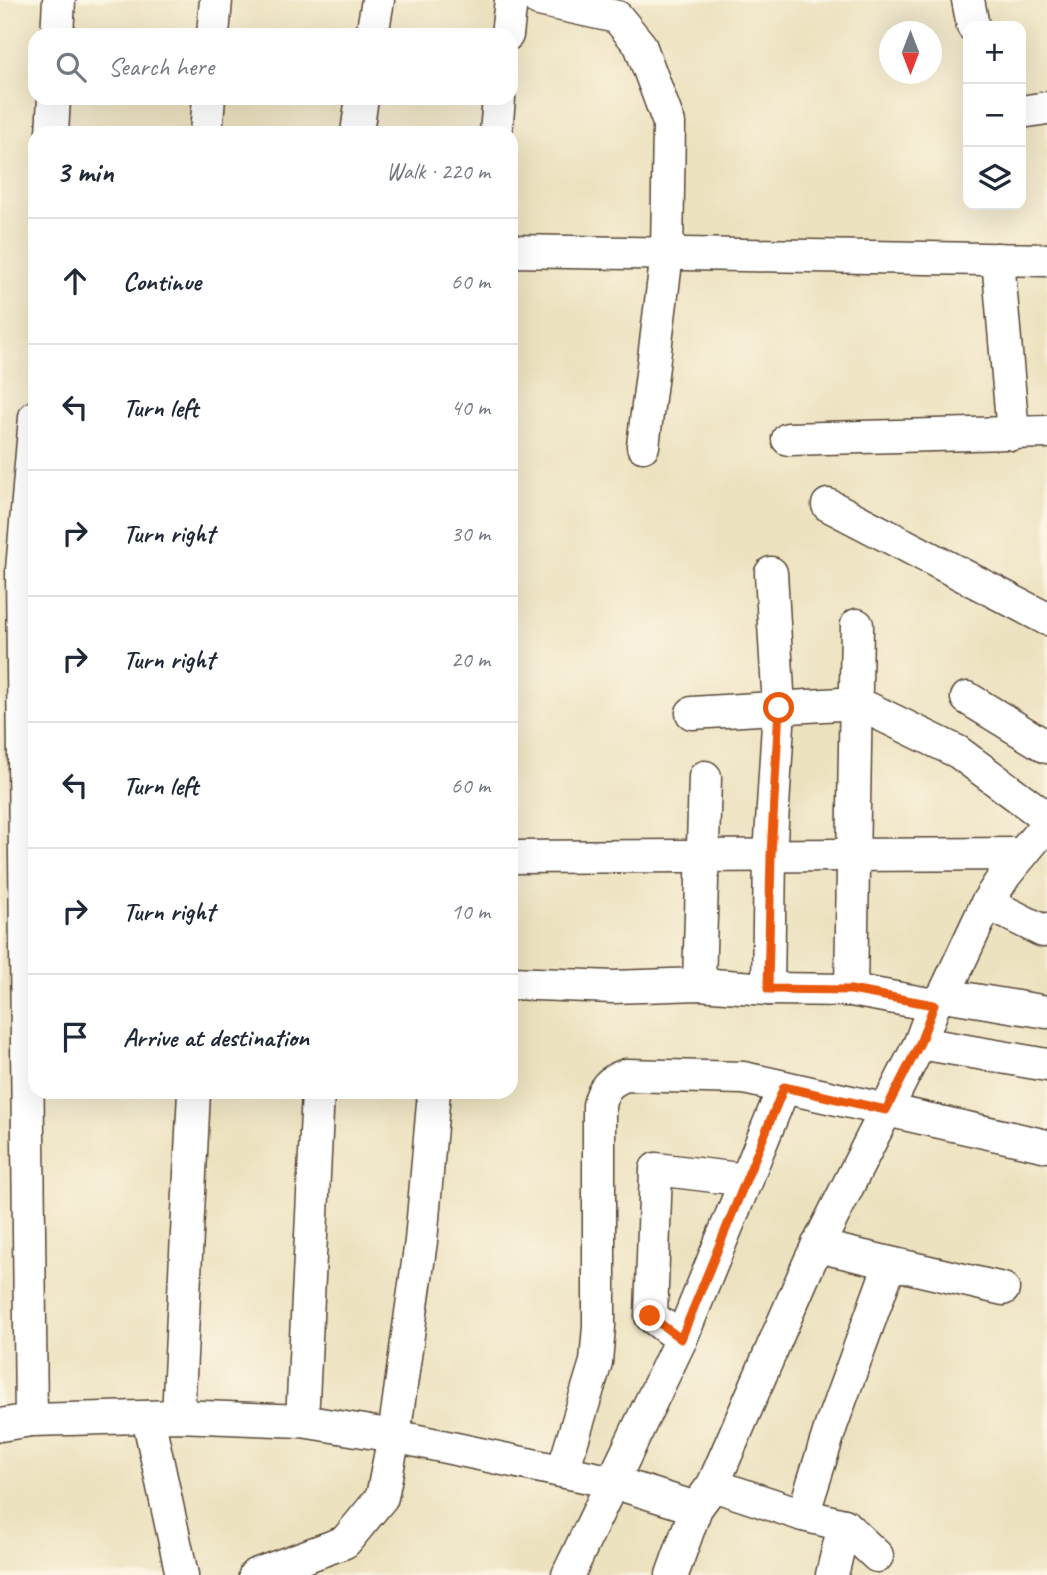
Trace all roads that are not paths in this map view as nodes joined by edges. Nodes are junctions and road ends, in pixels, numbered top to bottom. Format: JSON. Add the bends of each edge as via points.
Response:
{"nodes":[{"id":1,"x":59,"y":0,"type":"edge"},
{"id":2,"x":216,"y":0,"type":"edge"},
{"id":3,"x":378,"y":0,"type":"edge"},
{"id":4,"x":510,"y":0,"type":"edge"},
{"id":5,"x":539,"y":0,"type":"edge"},
{"id":6,"x":968,"y":0,"type":"edge"},
{"id":7,"x":618,"y":9,"type":"edge"},
{"id":8,"x":972,"y":21,"type":"edge"},
{"id":9,"x":57,"y":28,"type":"edge"},
{"id":10,"x":214,"y":28,"type":"edge"},
{"id":11,"x":373,"y":28,"type":"edge"},
{"id":12,"x":508,"y":28,"type":"edge"},
{"id":13,"x":54,"y":105,"type":"edge"},
{"id":14,"x":208,"y":105,"type":"edge"},
{"id":15,"x":361,"y":105,"type":"edge"},
{"id":16,"x":498,"y":105,"type":"edge"},
{"id":17,"x":1047,"y":108,"type":"edge"},
{"id":18,"x":1026,"y":111,"type":"edge"},
{"id":19,"x":52,"y":126,"type":"edge"},
{"id":20,"x":207,"y":126,"type":"edge"},
{"id":21,"x":358,"y":126,"type":"edge"},
{"id":22,"x":497,"y":126,"type":"edge"},
{"id":23,"x":518,"y":251,"type":"edge"},
{"id":24,"x":667,"y":254,"type":"junction"},
{"id":25,"x":998,"y":259,"type":"junction"},
{"id":26,"x":1047,"y":260,"type":"edge"},
{"id":27,"x":1047,"y":432,"type":"edge"},
{"id":28,"x":1013,"y":434,"type":"junction"},
{"id":29,"x":788,"y":439,"type":"dead end"},
{"id":30,"x":643,"y":446,"type":"dead end"},
{"id":31,"x":28,"y":484,"type":"edge"},
{"id":32,"x":828,"y":505,"type":"dead end"},
{"id":33,"x":19,"y":569,"type":"edge"},
{"id":34,"x":771,"y":573,"type":"dead end"},
{"id":35,"x":1047,"y":619,"type":"edge"},
{"id":36,"x":857,"y":625,"type":"dead end"},
{"id":37,"x":967,"y":698,"type":"dead end"},
{"id":38,"x":857,"y":703,"type":"junction"},
{"id":39,"x":779,"y":708,"type":"junction"},
{"id":40,"x":692,"y":713,"type":"dead end"},
{"id":41,"x":1047,"y":747,"type":"edge"},
{"id":42,"x":705,"y":777,"type":"dead end"},
{"id":43,"x":1047,"y":818,"type":"edge"},
{"id":44,"x":1047,"y":824,"type":"edge"},
{"id":45,"x":1022,"y":854,"type":"junction"},
{"id":46,"x":852,"y":855,"type":"junction"},
{"id":47,"x":702,"y":856,"type":"junction"},
{"id":48,"x":771,"y":856,"type":"junction"},
{"id":49,"x":518,"y":857,"type":"edge"},
{"id":50,"x":987,"y":903,"type":"junction"},
{"id":51,"x":1047,"y":929,"type":"edge"},
{"id":52,"x":518,"y":983,"type":"edge"},
{"id":53,"x":699,"y":984,"type":"junction"},
{"id":54,"x":768,"y":989,"type":"junction"},
{"id":55,"x":851,"y":990,"type":"junction"},
{"id":56,"x":939,"y":1000,"type":"junction"},
{"id":57,"x":1047,"y":1012,"type":"edge"},
{"id":58,"x":920,"y":1043,"type":"junction"},
{"id":59,"x":1047,"y":1065,"type":"edge"},
{"id":60,"x":784,"y":1087,"type":"junction"},
{"id":61,"x":193,"y":1099,"type":"edge"},
{"id":62,"x":318,"y":1099,"type":"edge"},
{"id":63,"x":433,"y":1099,"type":"edge"},
{"id":64,"x":886,"y":1110,"type":"junction"},
{"id":65,"x":1047,"y":1146,"type":"edge"},
{"id":66,"x":747,"y":1180,"type":"junction"},
{"id":67,"x":817,"y":1246,"type":"junction"},
{"id":68,"x":890,"y":1264,"type":"junction"},
{"id":69,"x":1003,"y":1289,"type":"dead end"},
{"id":70,"x":681,"y":1339,"type":"junction"},
{"id":71,"x":163,"y":1417,"type":"junction"},
{"id":72,"x":31,"y":1420,"type":"junction"},
{"id":73,"x":302,"y":1421,"type":"junction"},
{"id":74,"x":0,"y":1425,"type":"edge"},
{"id":75,"x":394,"y":1436,"type":"junction"},
{"id":76,"x":563,"y":1471,"type":"junction"},
{"id":77,"x":613,"y":1482,"type":"junction"},
{"id":78,"x":704,"y":1496,"type":"junction"},
{"id":79,"x":803,"y":1515,"type":"junction"},
{"id":80,"x":845,"y":1525,"type":"junction"},
{"id":81,"x":877,"y":1556,"type":"dead end"},
{"id":82,"x":314,"y":1565,"type":"edge"},
{"id":83,"x":182,"y":1575,"type":"edge"},
{"id":84,"x":255,"y":1575,"type":"edge"},
{"id":85,"x":568,"y":1575,"type":"edge"},
{"id":86,"x":673,"y":1575,"type":"edge"},
{"id":87,"x":832,"y":1575,"type":"edge"}],
"edges":[{"from":1,"to":9,"type":"street"},
{"from":2,"to":10,"type":"street"},
{"from":3,"to":11,"type":"street"},
{"from":4,"to":12,"type":"street"},
{"from":5,"to":7,"type":"street"},
{"from":6,"to":8,"type":"street"},
{"from":7,"to":24,"type":"street","via":[[640,45],[669,123]]},
{"from":13,"to":19,"type":"street"},
{"from":14,"to":20,"type":"street"},
{"from":15,"to":21,"type":"street"},
{"from":16,"to":22,"type":"street"},
{"from":17,"to":18,"type":"street"},
{"from":23,"to":24,"type":"street"},
{"from":24,"to":25,"type":"street"},
{"from":24,"to":30,"type":"street"},
{"from":25,"to":26,"type":"street"},
{"from":25,"to":28,"type":"street"},
{"from":27,"to":28,"type":"street"},
{"from":28,"to":29,"type":"street"},
{"from":31,"to":33,"type":"street"},
{"from":32,"to":35,"type":"street"},
{"from":33,"to":72,"type":"street"},
{"from":34,"to":39,"type":"street"},
{"from":36,"to":38,"type":"street"},
{"from":37,"to":41,"type":"street"},
{"from":38,"to":39,"type":"street"},
{"from":38,"to":43,"type":"street","via":[[958,752]]},
{"from":38,"to":46,"type":"street"},
{"from":39,"to":40,"type":"street"},
{"from":39,"to":48,"type":"street"},
{"from":42,"to":47,"type":"street"},
{"from":44,"to":45,"type":"street"},
{"from":45,"to":46,"type":"street"},
{"from":45,"to":50,"type":"street"},
{"from":46,"to":48,"type":"street"},
{"from":46,"to":55,"type":"street"},
{"from":47,"to":48,"type":"street"},
{"from":47,"to":49,"type":"street"},
{"from":47,"to":53,"type":"street"},
{"from":48,"to":54,"type":"street"},
{"from":50,"to":51,"type":"street"},
{"from":50,"to":56,"type":"street"},
{"from":52,"to":53,"type":"street"},
{"from":53,"to":54,"type":"street"},
{"from":54,"to":55,"type":"street"},
{"from":55,"to":56,"type":"street"},
{"from":56,"to":57,"type":"street"},
{"from":56,"to":58,"type":"street"},
{"from":58,"to":59,"type":"street"},
{"from":58,"to":64,"type":"street"},
{"from":60,"to":64,"type":"street"},
{"from":60,"to":66,"type":"street"},
{"from":60,"to":76,"type":"street","via":[[744,1078],[626,1074],[611,1080],[602,1092],[596,1362]]},
{"from":61,"to":71,"type":"street"},
{"from":62,"to":73,"type":"street"},
{"from":63,"to":75,"type":"street","via":[[421,1241]]},
{"from":64,"to":65,"type":"street"},
{"from":64,"to":67,"type":"street"},
{"from":66,"to":70,"type":"street"},
{"from":66,"to":70,"type":"street","via":[[656,1169],[650,1316]]},
{"from":67,"to":68,"type":"street"},
{"from":67,"to":78,"type":"street"},
{"from":68,"to":69,"type":"street"},
{"from":68,"to":79,"type":"street"},
{"from":70,"to":77,"type":"street"},
{"from":71,"to":72,"type":"street"},
{"from":71,"to":73,"type":"street"},
{"from":71,"to":83,"type":"street"},
{"from":72,"to":74,"type":"street"},
{"from":73,"to":75,"type":"street"},
{"from":75,"to":76,"type":"street"},
{"from":75,"to":82,"type":"street","via":[[382,1497],[345,1542]]},
{"from":76,"to":77,"type":"street"},
{"from":77,"to":78,"type":"street"},
{"from":77,"to":85,"type":"street"},
{"from":78,"to":79,"type":"street"},
{"from":78,"to":86,"type":"street"},
{"from":79,"to":80,"type":"street"},
{"from":80,"to":81,"type":"street"},
{"from":80,"to":87,"type":"street"},
{"from":82,"to":84,"type":"street"}]}
